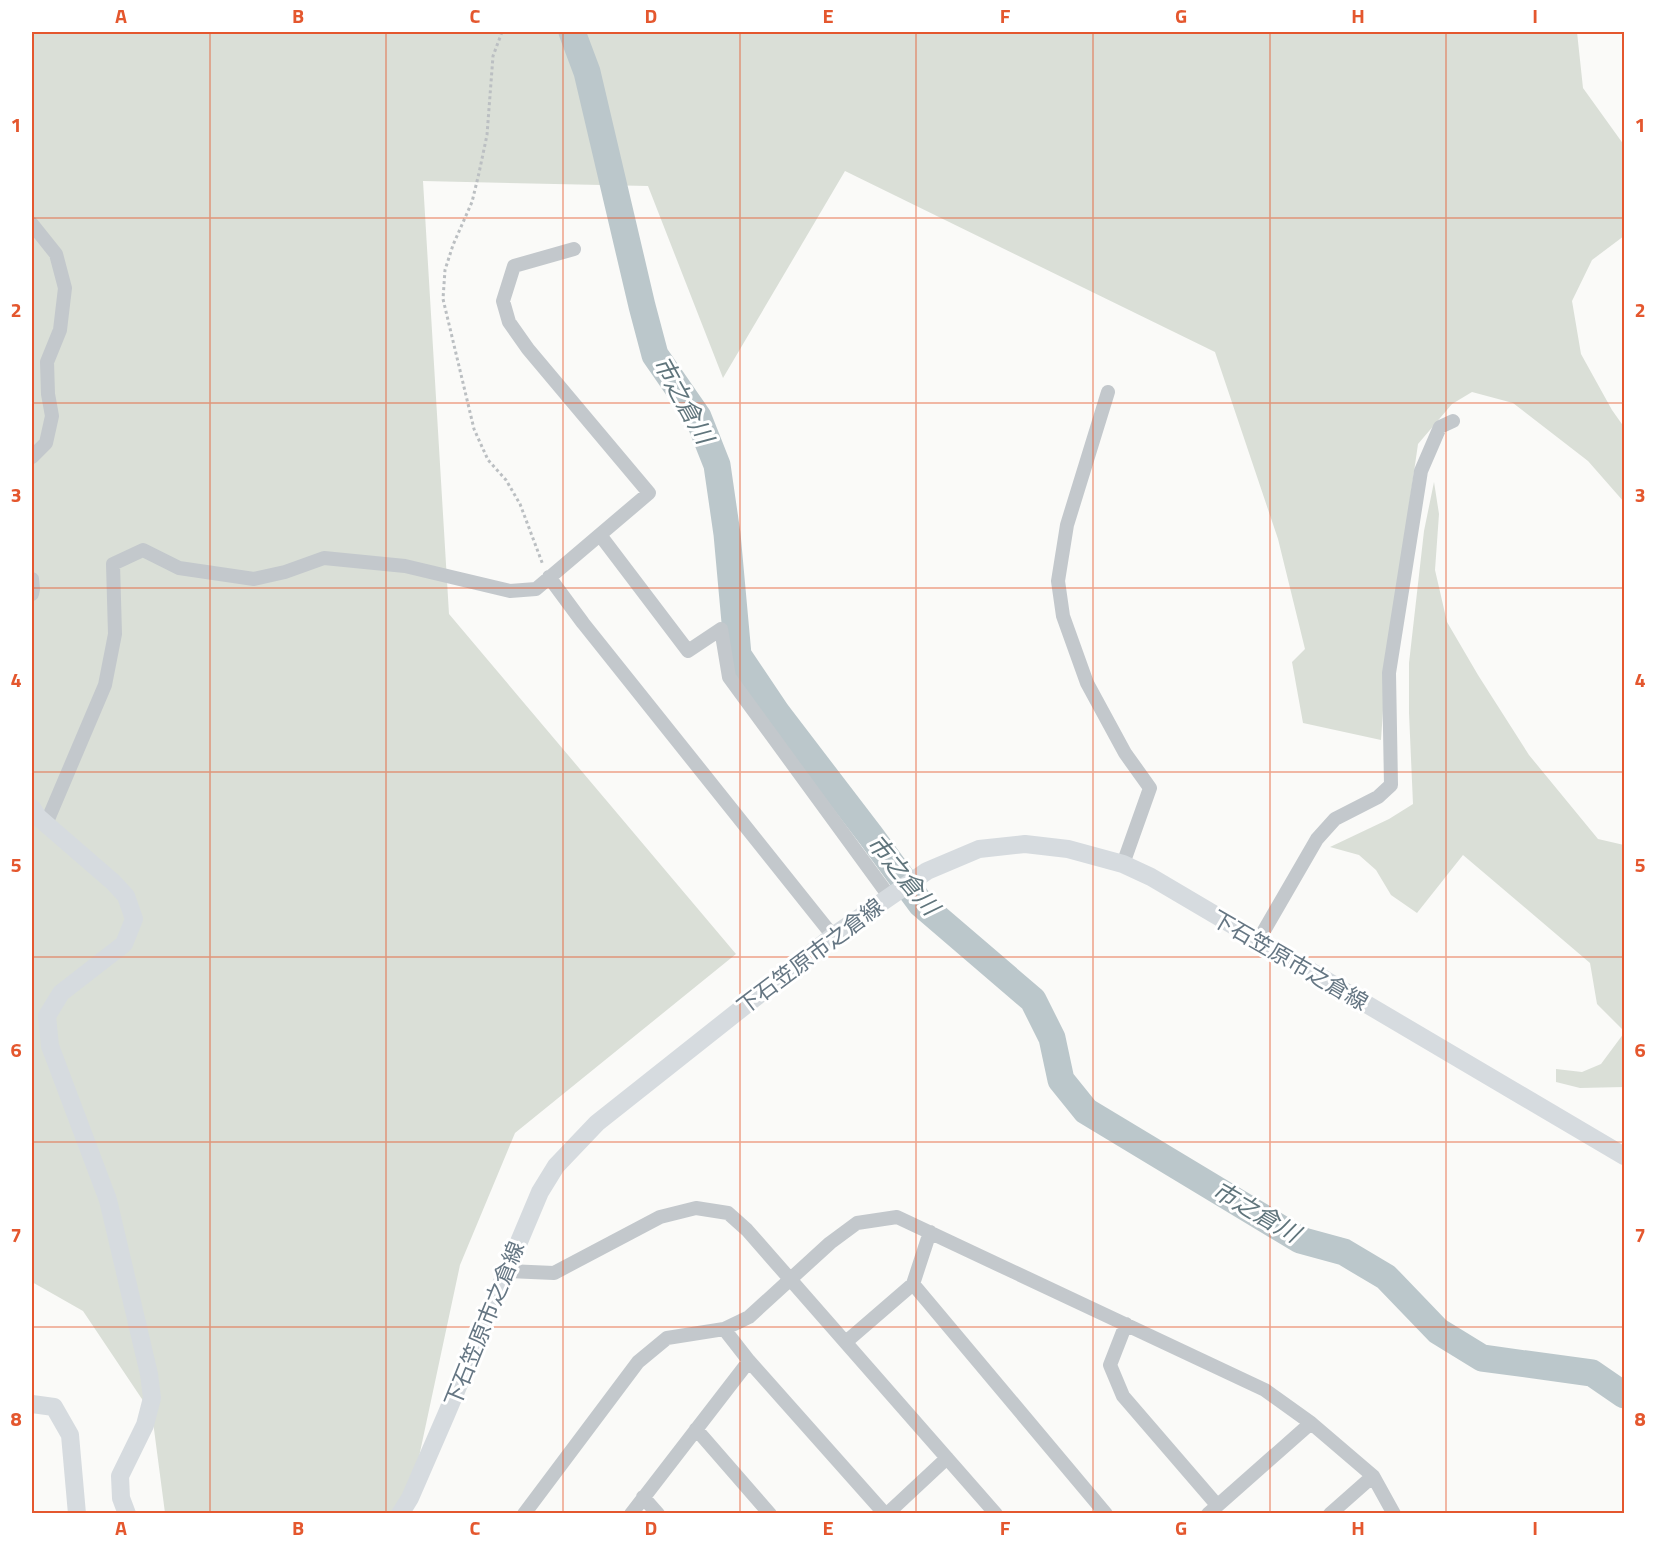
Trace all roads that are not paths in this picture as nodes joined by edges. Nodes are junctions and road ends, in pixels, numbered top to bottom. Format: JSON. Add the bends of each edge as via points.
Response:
{"nodes":[{"id":1,"x":32,"y":224,"type":"edge"},
{"id":2,"x":574,"y":249,"type":"dead end"},
{"id":3,"x":1108,"y":392,"type":"dead end"},
{"id":4,"x":1453,"y":421,"type":"dead end"},
{"id":5,"x":32,"y":457,"type":"edge"},
{"id":6,"x":600,"y":535,"type":"junction"},
{"id":7,"x":549,"y":578,"type":"junction"},
{"id":8,"x":32,"y":579,"type":"edge"},
{"id":9,"x":32,"y":594,"type":"edge"},
{"id":10,"x":32,"y":808,"type":"edge"},
{"id":11,"x":46,"y":824,"type":"junction"},
{"id":12,"x":1122,"y":864,"type":"junction"},
{"id":13,"x":889,"y":896,"type":"junction"},
{"id":14,"x":833,"y":936,"type":"junction"},
{"id":15,"x":1258,"y":941,"type":"junction"},
{"id":16,"x":1624,"y":1156,"type":"edge"},
{"id":17,"x":930,"y":1232,"type":"junction"},
{"id":18,"x":506,"y":1271,"type":"junction"},
{"id":19,"x":790,"y":1280,"type":"junction"},
{"id":20,"x":913,"y":1284,"type":"junction"},
{"id":21,"x":1126,"y":1324,"type":"junction"},
{"id":22,"x":724,"y":1329,"type":"junction"},
{"id":23,"x":847,"y":1341,"type":"junction"},
{"id":24,"x":749,"y":1361,"type":"junction"},
{"id":25,"x":32,"y":1404,"type":"edge"},
{"id":26,"x":1311,"y":1424,"type":"junction"},
{"id":27,"x":696,"y":1429,"type":"junction"},
{"id":28,"x":947,"y":1458,"type":"junction"},
{"id":29,"x":1373,"y":1476,"type":"junction"},
{"id":30,"x":643,"y":1497,"type":"junction"},
{"id":31,"x":1212,"y":1509,"type":"edge"},
{"id":32,"x":77,"y":1514,"type":"edge"},
{"id":33,"x":127,"y":1514,"type":"edge"},
{"id":34,"x":400,"y":1514,"type":"edge"},
{"id":35,"x":524,"y":1514,"type":"edge"},
{"id":36,"x":631,"y":1514,"type":"edge"},
{"id":37,"x":658,"y":1514,"type":"edge"},
{"id":38,"x":770,"y":1514,"type":"edge"},
{"id":39,"x":886,"y":1514,"type":"edge"},
{"id":40,"x":996,"y":1514,"type":"edge"},
{"id":41,"x":1106,"y":1514,"type":"edge"},
{"id":42,"x":1330,"y":1514,"type":"edge"},
{"id":43,"x":1394,"y":1514,"type":"edge"}],
"edges":[{"from":1,"to":5,"type":"street","via":[[56,254],[65,288],[60,330],[47,362],[52,416],[45,443]]},
{"from":2,"to":6,"type":"street","via":[[514,266],[503,301],[509,322],[528,349],[649,494]]},
{"from":3,"to":12,"type":"street","via":[[1067,525],[1058,581],[1063,616],[1087,683],[1125,753],[1150,788]]},
{"from":4,"to":15,"type":"street","via":[[1440,427],[1421,471],[1389,673],[1391,785],[1378,797],[1335,819],[1317,839]]},
{"from":6,"to":7,"type":"street"},
{"from":6,"to":13,"type":"street","via":[[688,651],[721,629],[729,677]]},
{"from":7,"to":11,"type":"street","via":[[536,589],[510,591],[405,566],[324,558],[254,579],[179,568],[143,550],[113,564],[115,634],[105,685]]},
{"from":7,"to":14,"type":"street"},
{"from":8,"to":9,"type":"street"},
{"from":10,"to":11,"type":"main road"},
{"from":11,"to":33,"type":"main road","via":[[126,896],[134,919],[124,944],[61,993],[46,1016],[50,1046],[108,1200],[149,1374],[152,1398],[145,1425],[120,1476],[121,1498]]},
{"from":12,"to":13,"type":"main road","name":"下石笠原市之倉線","via":[[1068,849],[1025,844],[979,849],[927,871]]},
{"from":12,"to":15,"type":"main road","name":"下石笠原市之倉線"},
{"from":13,"to":14,"type":"main road","name":"下石笠原市之倉線"},
{"from":14,"to":18,"type":"main road","name":"下石笠原市之倉線","via":[[597,1123],[556,1167],[540,1192]]},
{"from":15,"to":16,"type":"main road","name":"下石笠原市之倉線"},
{"from":17,"to":19,"type":"street","via":[[897,1217],[857,1223]]},
{"from":17,"to":20,"type":"street"},
{"from":17,"to":21,"type":"street"},
{"from":18,"to":19,"type":"street","via":[[554,1273],[660,1217],[696,1208],[728,1214]]},
{"from":18,"to":34,"type":"main road","name":"下石笠原市之倉線","via":[[415,1488]]},
{"from":19,"to":22,"type":"street","via":[[749,1317]]},
{"from":19,"to":23,"type":"street"},
{"from":20,"to":23,"type":"street"},
{"from":20,"to":41,"type":"street"},
{"from":21,"to":26,"type":"street","via":[[1265,1390]]},
{"from":21,"to":31,"type":"street","via":[[1110,1365],[1123,1396]]},
{"from":22,"to":24,"type":"street"},
{"from":22,"to":35,"type":"street","via":[[667,1338],[638,1362]]},
{"from":23,"to":28,"type":"street"},
{"from":24,"to":27,"type":"street"},
{"from":24,"to":39,"type":"street"},
{"from":25,"to":32,"type":"main road","via":[[54,1407],[70,1435]]},
{"from":26,"to":29,"type":"street"},
{"from":26,"to":31,"type":"street"},
{"from":27,"to":30,"type":"street"},
{"from":27,"to":38,"type":"street"},
{"from":28,"to":39,"type":"street"},
{"from":28,"to":40,"type":"street"},
{"from":29,"to":42,"type":"street"},
{"from":29,"to":43,"type":"street"},
{"from":30,"to":36,"type":"street"},
{"from":30,"to":37,"type":"street"}]}
